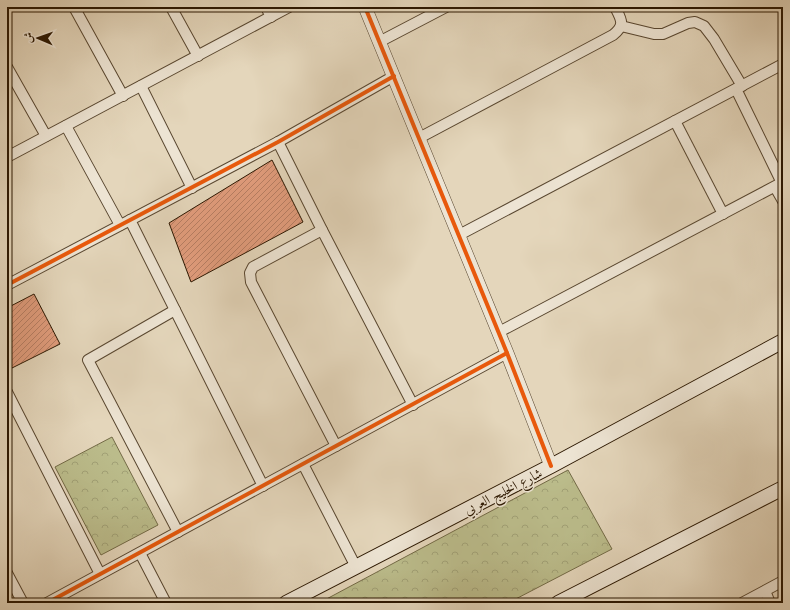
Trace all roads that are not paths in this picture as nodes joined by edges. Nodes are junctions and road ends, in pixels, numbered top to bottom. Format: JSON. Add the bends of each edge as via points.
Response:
{"nodes":[{"id":1,"x":74,"y":7,"type":"edge"},
{"id":2,"x":171,"y":7,"type":"edge"},
{"id":3,"x":266,"y":7,"type":"edge"},
{"id":4,"x":289,"y":7,"type":"edge"},
{"id":5,"x":365,"y":7,"type":"edge"},
{"id":6,"x":446,"y":7,"type":"edge"},
{"id":7,"x":615,"y":7,"type":"edge"},
{"id":8,"x":271,"y":17,"type":"junction"},
{"id":9,"x":621,"y":26,"type":"junction"},
{"id":10,"x":379,"y":42,"type":"junction"},
{"id":11,"x":198,"y":56,"type":"junction"},
{"id":12,"x":783,"y":64,"type":"edge"},
{"id":13,"x":7,"y":67,"type":"edge"},
{"id":14,"x":394,"y":76,"type":"junction"},
{"id":15,"x":141,"y":86,"type":"junction"},
{"id":16,"x":739,"y":87,"type":"junction"},
{"id":17,"x":123,"y":96,"type":"junction"},
{"id":18,"x":675,"y":121,"type":"junction"},
{"id":19,"x":66,"y":126,"type":"junction"},
{"id":20,"x":46,"y":136,"type":"junction"},
{"id":21,"x":419,"y":138,"type":"junction"},
{"id":22,"x":278,"y":142,"type":"junction"},
{"id":23,"x":7,"y":157,"type":"edge"},
{"id":24,"x":780,"y":184,"type":"edge"},
{"id":25,"x":192,"y":188,"type":"junction"},
{"id":26,"x":783,"y":201,"type":"edge"},
{"id":27,"x":723,"y":214,"type":"junction"},
{"id":28,"x":130,"y":220,"type":"junction"},
{"id":29,"x":120,"y":225,"type":"junction"},
{"id":30,"x":322,"y":230,"type":"junction"},
{"id":31,"x":459,"y":235,"type":"junction"},
{"id":32,"x":7,"y":285,"type":"edge"},
{"id":33,"x":175,"y":310,"type":"junction"},
{"id":34,"x":499,"y":332,"type":"junction"},
{"id":35,"x":783,"y":341,"type":"edge"},
{"id":36,"x":507,"y":353,"type":"junction"},
{"id":37,"x":7,"y":392,"type":"edge"},
{"id":38,"x":413,"y":404,"type":"junction"},
{"id":39,"x":336,"y":446,"type":"junction"},
{"id":40,"x":303,"y":464,"type":"junction"},
{"id":41,"x":551,"y":466,"type":"junction"},
{"id":42,"x":263,"y":486,"type":"junction"},
{"id":43,"x":783,"y":489,"type":"edge"},
{"id":44,"x":178,"y":532,"type":"junction"},
{"id":45,"x":140,"y":553,"type":"junction"},
{"id":46,"x":356,"y":567,"type":"junction"},
{"id":47,"x":7,"y":573,"type":"edge"},
{"id":48,"x":100,"y":574,"type":"junction"},
{"id":49,"x":783,"y":581,"type":"edge"},
{"id":50,"x":764,"y":591,"type":"junction"},
{"id":51,"x":23,"y":603,"type":"edge"},
{"id":52,"x":47,"y":603,"type":"edge"},
{"id":53,"x":166,"y":603,"type":"edge"},
{"id":54,"x":286,"y":603,"type":"edge"},
{"id":55,"x":558,"y":603,"type":"edge"},
{"id":56,"x":742,"y":603,"type":"edge"},
{"id":57,"x":770,"y":603,"type":"edge"}],
"edges":[{"from":1,"to":17,"type":"street"},
{"from":2,"to":11,"type":"street"},
{"from":3,"to":8,"type":"street"},
{"from":4,"to":8,"type":"street"},
{"from":5,"to":10,"type":"street"},
{"from":6,"to":10,"type":"street"},
{"from":7,"to":9,"type":"street","via":[[622,21]]},
{"from":8,"to":11,"type":"street"},
{"from":9,"to":16,"type":"street","via":[[654,34],[663,34],[695,22],[704,26],[714,39]]},
{"from":9,"to":21,"type":"street","via":[[614,35]]},
{"from":10,"to":14,"type":"street"},
{"from":11,"to":15,"type":"street"},
{"from":12,"to":16,"type":"street"},
{"from":13,"to":20,"type":"street"},
{"from":14,"to":21,"type":"street"},
{"from":14,"to":22,"type":"street"},
{"from":15,"to":17,"type":"street"},
{"from":15,"to":25,"type":"street"},
{"from":16,"to":18,"type":"street"},
{"from":16,"to":24,"type":"street"},
{"from":17,"to":19,"type":"street"},
{"from":18,"to":27,"type":"street"},
{"from":18,"to":31,"type":"street"},
{"from":19,"to":20,"type":"street"},
{"from":19,"to":29,"type":"street"},
{"from":20,"to":23,"type":"street"},
{"from":21,"to":31,"type":"street"},
{"from":22,"to":25,"type":"street"},
{"from":22,"to":30,"type":"street"},
{"from":24,"to":26,"type":"street"},
{"from":24,"to":27,"type":"street"},
{"from":25,"to":28,"type":"street"},
{"from":27,"to":34,"type":"street"},
{"from":28,"to":29,"type":"street"},
{"from":28,"to":33,"type":"street"},
{"from":29,"to":32,"type":"street"},
{"from":30,"to":38,"type":"street"},
{"from":30,"to":39,"type":"street","via":[[253,267],[250,273],[251,282]]},
{"from":31,"to":34,"type":"street"},
{"from":33,"to":42,"type":"street"},
{"from":33,"to":44,"type":"street","via":[[88,360]]},
{"from":34,"to":36,"type":"street"},
{"from":35,"to":41,"type":"main road","name":"شارع الخليج العربي"},
{"from":36,"to":38,"type":"street"},
{"from":36,"to":41,"type":"street"},
{"from":37,"to":48,"type":"street"},
{"from":38,"to":39,"type":"street"},
{"from":39,"to":40,"type":"street"},
{"from":40,"to":42,"type":"street"},
{"from":40,"to":46,"type":"street"},
{"from":41,"to":46,"type":"main road","name":"شارع الخليج العربي"},
{"from":42,"to":44,"type":"street"},
{"from":43,"to":55,"type":"main road"},
{"from":44,"to":45,"type":"street"},
{"from":45,"to":48,"type":"street"},
{"from":45,"to":53,"type":"street"},
{"from":46,"to":54,"type":"main road","name":"شارع الخليج العربي"},
{"from":47,"to":51,"type":"street"},
{"from":48,"to":52,"type":"street"},
{"from":49,"to":50,"type":"street"},
{"from":50,"to":56,"type":"street"},
{"from":50,"to":57,"type":"street"}]}
